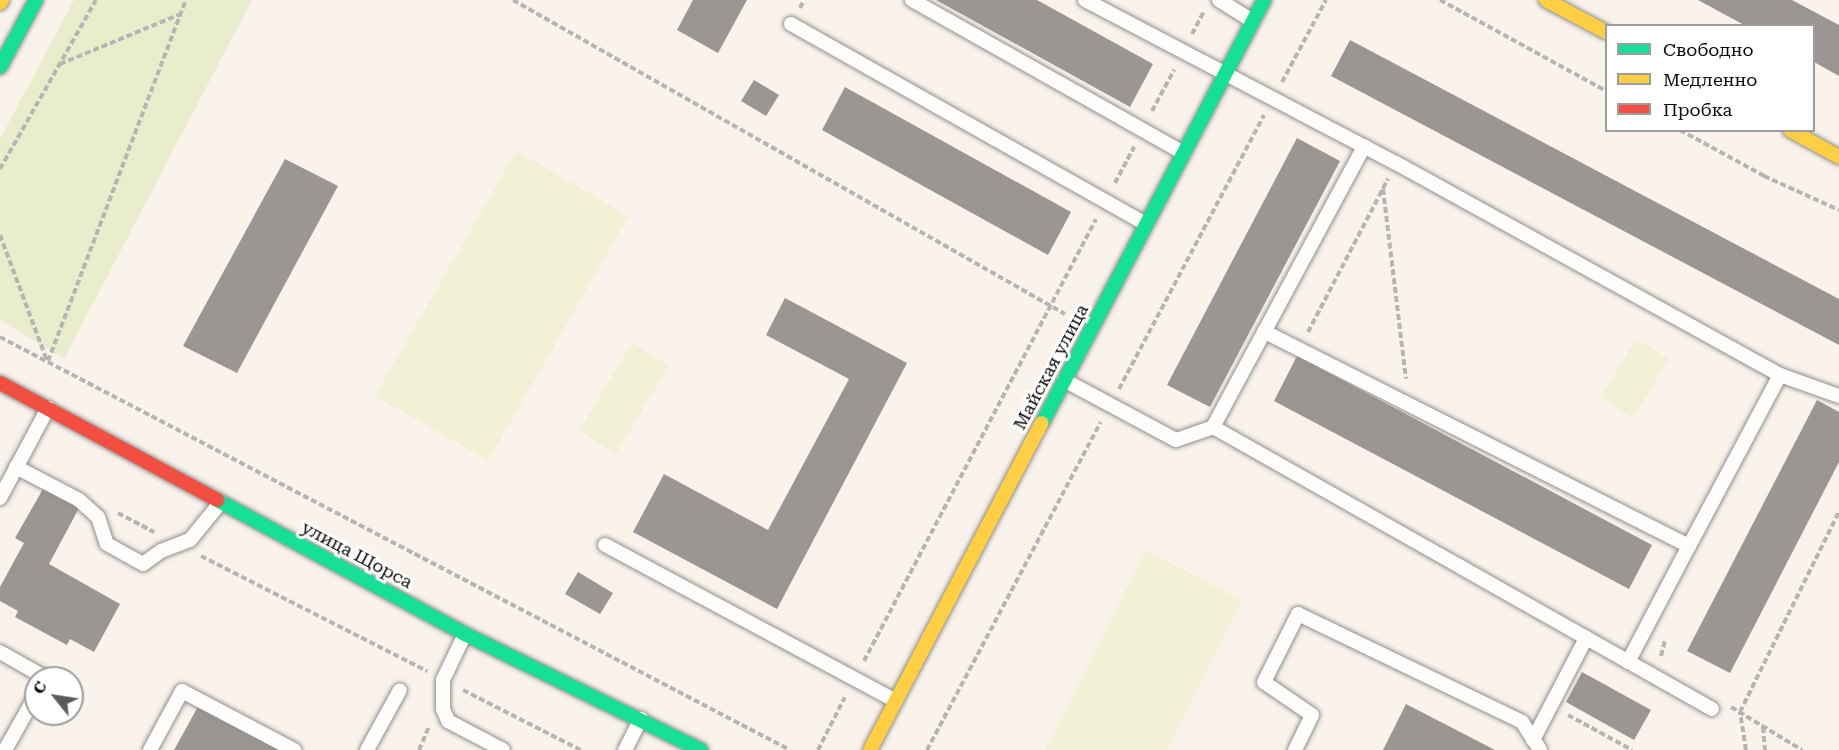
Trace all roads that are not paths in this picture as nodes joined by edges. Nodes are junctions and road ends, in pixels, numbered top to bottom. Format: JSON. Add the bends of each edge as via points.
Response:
{"nodes":[{"id":1,"x":36,"y":0,"type":"edge"},
{"id":2,"x":912,"y":0,"type":"edge"},
{"id":3,"x":1085,"y":0,"type":"edge"},
{"id":4,"x":1219,"y":0,"type":"edge"},
{"id":5,"x":1264,"y":0,"type":"edge"},
{"id":6,"x":1546,"y":0,"type":"edge"},
{"id":7,"x":1253,"y":21,"type":"junction"},
{"id":8,"x":791,"y":24,"type":"dead end"},
{"id":9,"x":1605,"y":31,"type":"edge"},
{"id":10,"x":0,"y":67,"type":"edge"},
{"id":11,"x":1226,"y":72,"type":"junction"},
{"id":12,"x":1794,"y":132,"type":"edge"},
{"id":13,"x":1364,"y":146,"type":"junction"},
{"id":14,"x":1184,"y":153,"type":"junction"},
{"id":15,"x":1839,"y":156,"type":"edge"},
{"id":16,"x":1146,"y":224,"type":"junction"},
{"id":17,"x":1264,"y":331,"type":"junction"},
{"id":18,"x":1780,"y":375,"type":"junction"},
{"id":19,"x":1064,"y":380,"type":"junction"},
{"id":20,"x":0,"y":383,"type":"edge"},
{"id":21,"x":1839,"y":396,"type":"edge"},
{"id":22,"x":48,"y":408,"type":"junction"},
{"id":23,"x":1213,"y":427,"type":"junction"},
{"id":24,"x":16,"y":467,"type":"junction"},
{"id":25,"x":0,"y":497,"type":"edge"},
{"id":26,"x":221,"y":502,"type":"junction"},
{"id":27,"x":606,"y":545,"type":"dead end"},
{"id":28,"x":1689,"y":546,"type":"junction"},
{"id":29,"x":465,"y":634,"type":"junction"},
{"id":30,"x":1586,"y":638,"type":"junction"},
{"id":31,"x":0,"y":652,"type":"edge"},
{"id":32,"x":1628,"y":662,"type":"junction"},
{"id":33,"x":25,"y":666,"type":"edge"},
{"id":34,"x":400,"y":690,"type":"dead end"},
{"id":35,"x":896,"y":701,"type":"junction"},
{"id":36,"x":1716,"y":705,"type":"road end"},
{"id":37,"x":24,"y":716,"type":"edge"},
{"id":38,"x":641,"y":719,"type":"junction"},
{"id":39,"x":1537,"y":745,"type":"edge"},
{"id":40,"x":4,"y":750,"type":"edge"},
{"id":41,"x":150,"y":750,"type":"edge"},
{"id":42,"x":294,"y":750,"type":"edge"},
{"id":43,"x":367,"y":750,"type":"edge"},
{"id":44,"x":503,"y":750,"type":"edge"},
{"id":45,"x":625,"y":750,"type":"edge"},
{"id":46,"x":701,"y":750,"type":"edge"},
{"id":47,"x":870,"y":750,"type":"edge"},
{"id":48,"x":1295,"y":750,"type":"edge"}],
"edges":[{"from":1,"to":10,"type":"street"},
{"from":2,"to":14,"type":"lane","via":[[1144,127]]},
{"from":3,"to":11,"type":"lane"},
{"from":4,"to":7,"type":"lane"},
{"from":5,"to":7,"type":"street","name":"Майская улица"},
{"from":6,"to":9,"type":"street"},
{"from":7,"to":11,"type":"street","name":"Майская улица"},
{"from":8,"to":16,"type":"lane"},
{"from":11,"to":13,"type":"lane"},
{"from":11,"to":14,"type":"street","name":"Майская улица"},
{"from":12,"to":15,"type":"street"},
{"from":13,"to":17,"type":"lane"},
{"from":13,"to":18,"type":"lane"},
{"from":14,"to":16,"type":"street","name":"Майская улица"},
{"from":16,"to":19,"type":"street","name":"Майская улица"},
{"from":17,"to":23,"type":"lane"},
{"from":17,"to":28,"type":"lane"},
{"from":18,"to":21,"type":"lane"},
{"from":18,"to":28,"type":"lane"},
{"from":19,"to":23,"type":"lane","via":[[1176,440]]},
{"from":19,"to":35,"type":"street","name":"Майская улица"},
{"from":20,"to":22,"type":"street","name":"улица Щорса"},
{"from":22,"to":24,"type":"lane"},
{"from":22,"to":26,"type":"street","name":"улица Щорса"},
{"from":23,"to":30,"type":"lane"},
{"from":24,"to":25,"type":"lane"},
{"from":24,"to":26,"type":"lane","via":[[79,500],[98,517],[107,544],[143,564],[190,540]]},
{"from":26,"to":29,"type":"street","name":"улица Щорса"},
{"from":27,"to":35,"type":"lane"},
{"from":28,"to":32,"type":"lane"},
{"from":29,"to":38,"type":"street","name":"улица Щорса"},
{"from":29,"to":44,"type":"lane","via":[[443,680],[443,709],[448,721]]},
{"from":30,"to":32,"type":"lane"},
{"from":30,"to":39,"type":"lane","via":[[1551,706]]},
{"from":31,"to":33,"type":"lane"},
{"from":32,"to":36,"type":"lane"},
{"from":34,"to":43,"type":"lane"},
{"from":35,"to":47,"type":"street","name":"Майская улица"},
{"from":37,"to":40,"type":"lane"},
{"from":38,"to":45,"type":"lane"},
{"from":38,"to":46,"type":"street","name":"улица Щорса"},
{"from":39,"to":48,"type":"lane","via":[[1522,722],[1298,614],[1264,682],[1312,715]]},
{"from":41,"to":42,"type":"lane","via":[[183,691]]}]}
